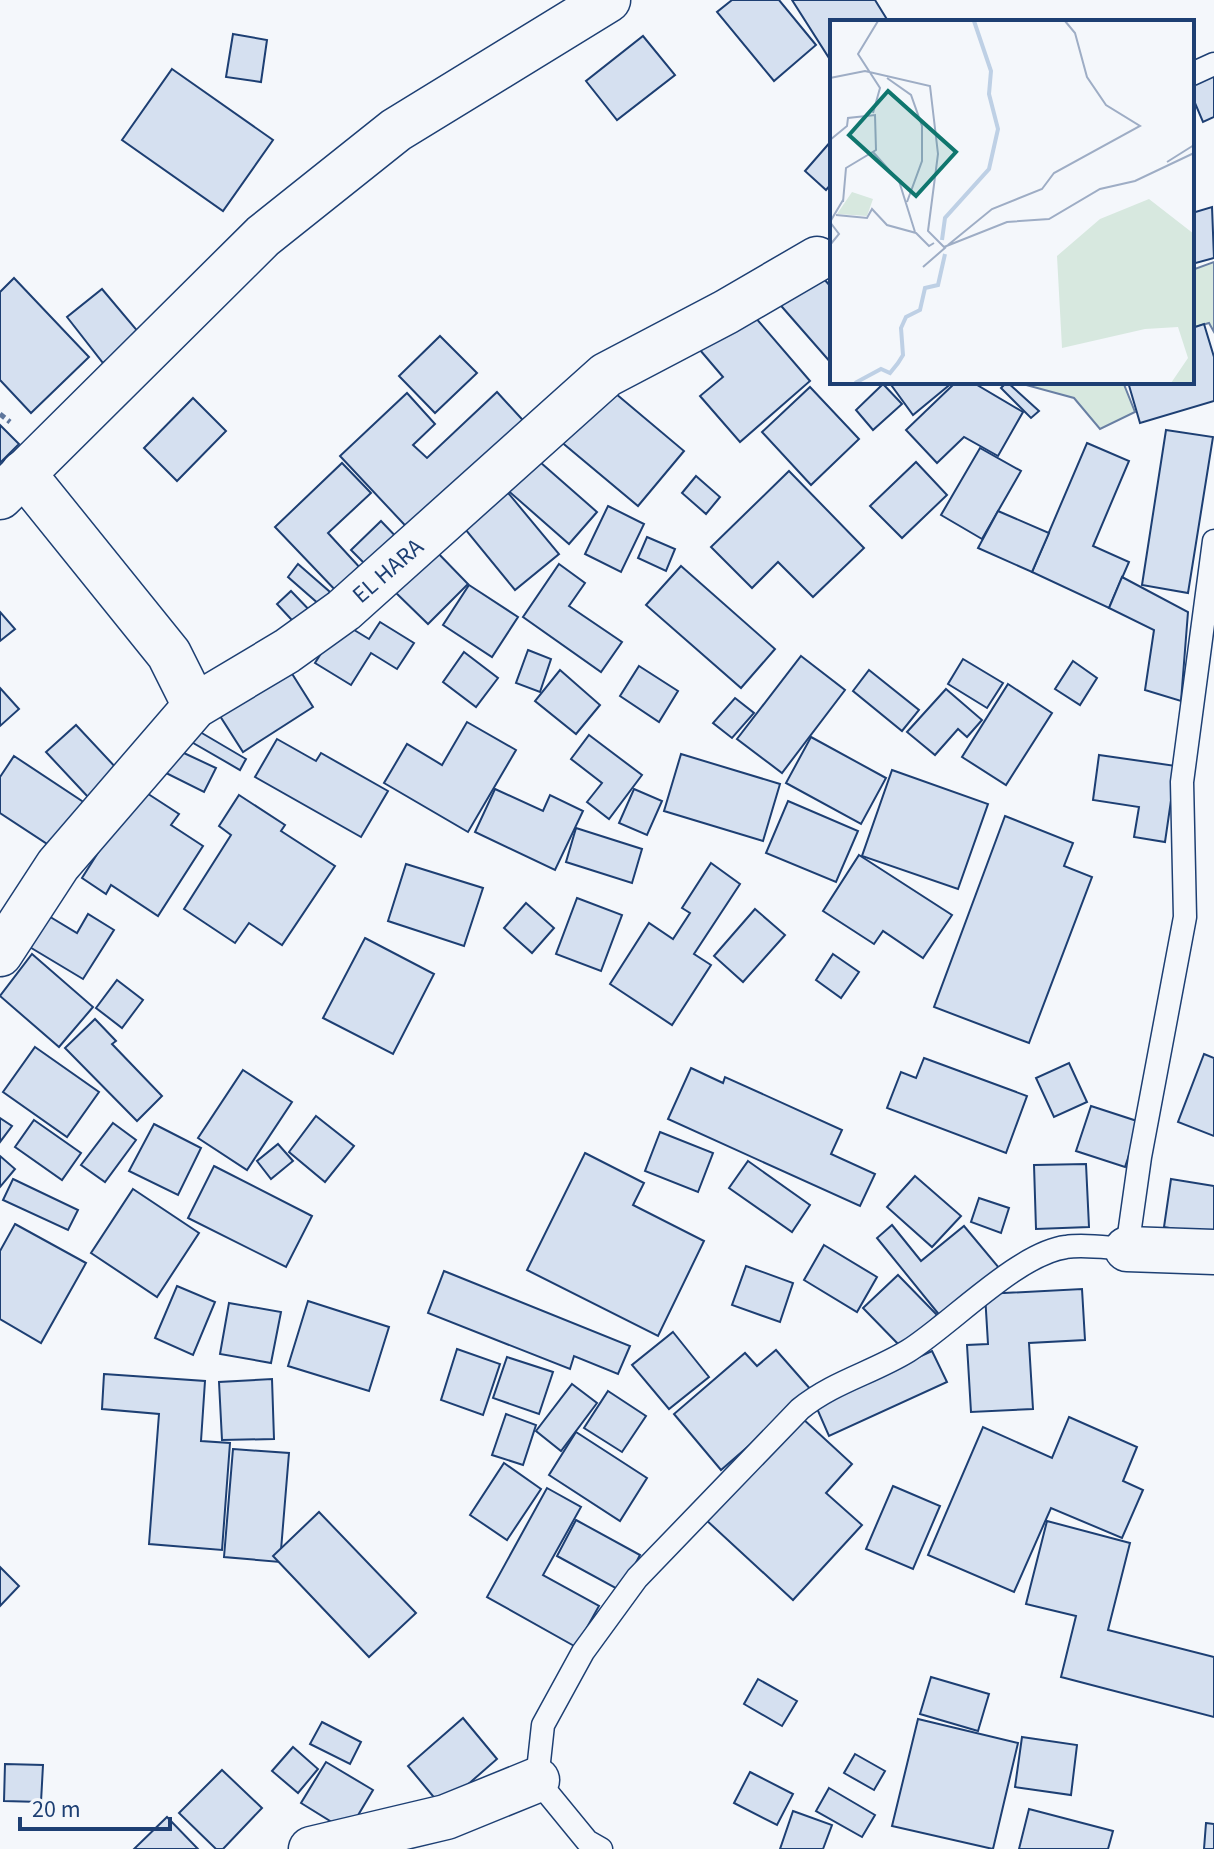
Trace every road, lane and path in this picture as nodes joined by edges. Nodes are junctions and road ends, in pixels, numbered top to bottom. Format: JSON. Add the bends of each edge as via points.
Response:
{"nodes":[{"id":1,"x":608,"y":0,"type":"edge"},
{"id":2,"x":1214,"y":64,"type":"edge"},
{"id":3,"x":1194,"y":73,"type":"edge"},
{"id":4,"x":825,"y":254,"type":"edge"},
{"id":5,"x":12,"y":485,"type":"edge"},
{"id":6,"x":1214,"y":541,"type":"edge"},
{"id":7,"x":195,"y":706,"type":"junction"},
{"id":8,"x":16,"y":894,"type":"edge"},
{"id":9,"x":0,"y":954,"type":"edge"},
{"id":10,"x":1127,"y":1249,"type":"junction"},
{"id":11,"x":1214,"y":1252,"type":"edge"},
{"id":12,"x":537,"y":1780,"type":"junction"},
{"id":13,"x":311,"y":1849,"type":"edge"},
{"id":14,"x":601,"y":1849,"type":"edge"}],
"edges":[{"from":1,"to":5,"type":"street","via":[[396,130],[263,236]]},
{"from":2,"to":3,"type":"lane"},
{"from":4,"to":7,"type":"street","name":"EL HARA","via":[[606,375],[344,610]]},
{"from":5,"to":7,"type":"street","via":[[169,654]]},
{"from":6,"to":10,"type":"lane","via":[[1182,782],[1185,917]]},
{"from":7,"to":8,"type":"street","name":"EL HARA","via":[[58,865]]},
{"from":8,"to":9,"type":"street","name":"EL HARA"},
{"from":10,"to":11,"type":"street"},
{"from":10,"to":12,"type":"lane","via":[[1064,1247],[1019,1268],[906,1352],[822,1390],[800,1409],[637,1578],[583,1652],[543,1725]]},
{"from":12,"to":13,"type":"street","via":[[446,1817]]},
{"from":12,"to":14,"type":"lane","via":[[587,1841]]}]}
